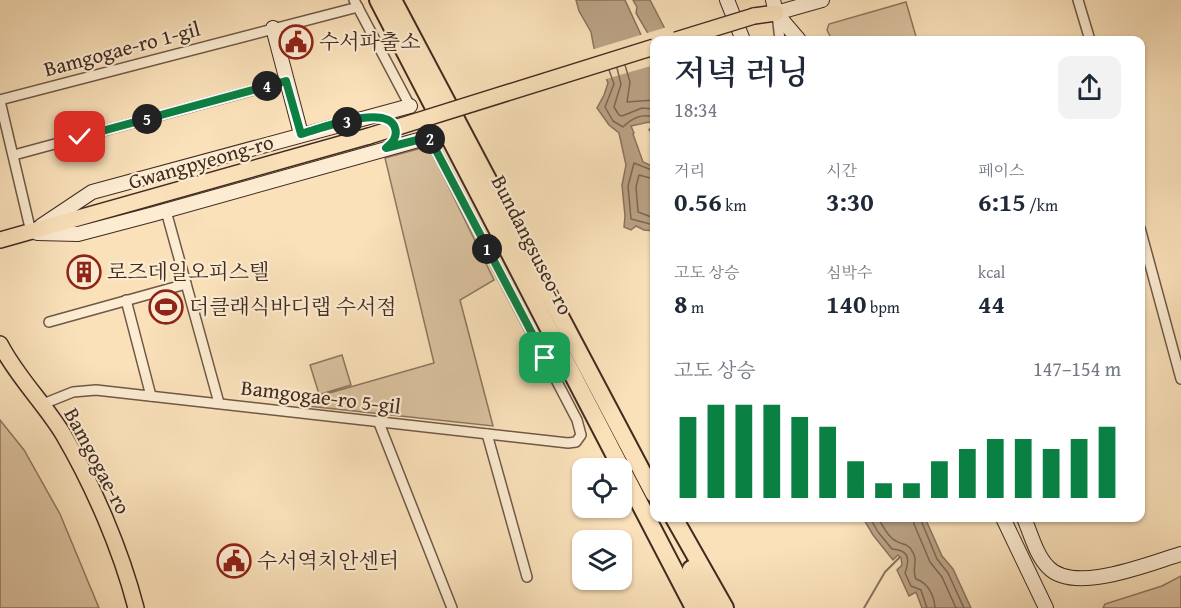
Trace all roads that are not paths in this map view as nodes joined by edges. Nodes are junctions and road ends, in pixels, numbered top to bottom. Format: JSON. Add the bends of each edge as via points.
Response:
{"nodes":[{"id":1,"x":378,"y":0,"type":"edge"},
{"id":2,"x":393,"y":0,"type":"edge"},
{"id":3,"x":728,"y":0,"type":"edge"},
{"id":4,"x":767,"y":0,"type":"edge"},
{"id":5,"x":822,"y":0,"type":"edge"},
{"id":6,"x":1078,"y":0,"type":"edge"},
{"id":7,"x":356,"y":4,"type":"edge"},
{"id":8,"x":775,"y":7,"type":"edge"},
{"id":9,"x":273,"y":28,"type":"junction"},
{"id":10,"x":689,"y":36,"type":"edge"},
{"id":11,"x":742,"y":36,"type":"edge"},
{"id":12,"x":779,"y":36,"type":"edge"},
{"id":13,"x":796,"y":36,"type":"edge"},
{"id":14,"x":1089,"y":36,"type":"edge"},
{"id":15,"x":650,"y":48,"type":"edge"},
{"id":16,"x":286,"y":81,"type":"junction"},
{"id":17,"x":0,"y":100,"type":"edge"},
{"id":18,"x":410,"y":106,"type":"joint"},
{"id":19,"x":364,"y":117,"type":"junction"},
{"id":20,"x":301,"y":134,"type":"junction"},
{"id":21,"x":429,"y":137,"type":"joint"},
{"id":22,"x":386,"y":148,"type":"junction"},
{"id":23,"x":14,"y":154,"type":"junction"},
{"id":24,"x":166,"y":211,"type":"junction"},
{"id":25,"x":32,"y":232,"type":"junction"},
{"id":26,"x":0,"y":240,"type":"edge"},
{"id":27,"x":1145,"y":246,"type":"edge"},
{"id":28,"x":186,"y":284,"type":"junction"},
{"id":29,"x":126,"y":300,"type":"junction"},
{"id":30,"x":49,"y":322,"type":"dead end"},
{"id":31,"x":0,"y":344,"type":"edge"},
{"id":32,"x":6,"y":364,"type":"edge"},
{"id":33,"x":1181,"y":379,"type":"edge"},
{"id":34,"x":151,"y":396,"type":"junction"},
{"id":35,"x":219,"y":403,"type":"junction"},
{"id":36,"x":43,"y":404,"type":"junction"},
{"id":37,"x":379,"y":423,"type":"junction"},
{"id":38,"x":487,"y":434,"type":"junction"},
{"id":39,"x":644,"y":474,"type":"junction"},
{"id":40,"x":650,"y":483,"type":"edge"},
{"id":41,"x":650,"y":486,"type":"edge"},
{"id":42,"x":668,"y":522,"type":"edge"},
{"id":43,"x":676,"y":522,"type":"edge"},
{"id":44,"x":1005,"y":522,"type":"edge"},
{"id":45,"x":1026,"y":522,"type":"edge"},
{"id":46,"x":1181,"y":554,"type":"edge"},
{"id":47,"x":527,"y":577,"type":"dead end"},
{"id":48,"x":136,"y":608,"type":"edge"},
{"id":49,"x":452,"y":608,"type":"edge"},
{"id":50,"x":692,"y":608,"type":"edge"},
{"id":51,"x":711,"y":608,"type":"edge"},
{"id":52,"x":725,"y":608,"type":"edge"},
{"id":53,"x":1046,"y":608,"type":"edge"}],
"edges":[{"from":1,"to":50,"type":"highway","name":"Bundangsuseo-ro"},
{"from":2,"to":39,"type":"highway","name":"Bundangsuseo-ro"},
{"from":3,"to":11,"type":"main road"},
{"from":4,"to":8,"type":"street"},
{"from":5,"to":8,"type":"main road"},
{"from":6,"to":14,"type":"street"},
{"from":7,"to":9,"type":"street","name":"Bamgogae-ro 1-gil"},
{"from":7,"to":18,"type":"street"},
{"from":8,"to":10,"type":"main road","bridge":true},
{"from":8,"to":12,"type":"street"},
{"from":8,"to":13,"type":"main road"},
{"from":9,"to":16,"type":"main road","name":"Gwangpyeong-ro"},
{"from":9,"to":17,"type":"street","name":"Bamgogae-ro 1-gil"},
{"from":15,"to":25,"type":"main road","name":"Gwangpyeong-ro","bridge":true,"via":[[369,136]]},
{"from":16,"to":20,"type":"main road","name":"Gwangpyeong-ro"},
{"from":16,"to":23,"type":"street"},
{"from":17,"to":23,"type":"street"},
{"from":18,"to":19,"type":"main road"},
{"from":19,"to":20,"type":"main road"},
{"from":19,"to":22,"type":"main road","via":[[384,117],[392,122],[395,137]]},
{"from":20,"to":25,"type":"main road","via":[[92,192]]},
{"from":21,"to":22,"type":"main road"},
{"from":21,"to":38,"type":"street","name":"Bamgogae-ro 5-gil","via":[[577,420],[581,435],[568,443]]},
{"from":22,"to":24,"type":"main road"},
{"from":23,"to":25,"type":"street"},
{"from":24,"to":25,"type":"main road","via":[[78,234]]},
{"from":24,"to":28,"type":"street"},
{"from":25,"to":26,"type":"main road","name":"Gwangpyeong-ro"},
{"from":27,"to":33,"type":"street"},
{"from":28,"to":29,"type":"street"},
{"from":28,"to":35,"type":"street"},
{"from":29,"to":30,"type":"street"},
{"from":29,"to":34,"type":"street"},
{"from":31,"to":32,"type":"main road","name":"Bamgogae-ro"},
{"from":32,"to":36,"type":"main road","name":"Bamgogae-ro"},
{"from":34,"to":35,"type":"street","name":"Bamgogae-ro 5-gil"},
{"from":34,"to":36,"type":"street","name":"Bamgogae-ro 5-gil","via":[[96,390],[73,392]]},
{"from":35,"to":37,"type":"street","name":"Bamgogae-ro 5-gil"},
{"from":36,"to":48,"type":"main road","name":"Bamgogae-ro","via":[[63,434],[104,518]]},
{"from":37,"to":38,"type":"street","name":"Bamgogae-ro 5-gil"},
{"from":37,"to":49,"type":"street"},
{"from":38,"to":47,"type":"street"},
{"from":39,"to":40,"type":"highway"},
{"from":39,"to":41,"type":"highway","name":"Bundangsuseo-ro"},
{"from":42,"to":51,"type":"highway"},
{"from":43,"to":52,"type":"highway"},
{"from":44,"to":53,"type":"main road"},
{"from":45,"to":46,"type":"main road","via":[[1050,570],[1061,575],[1082,579],[1107,576]]}]}
